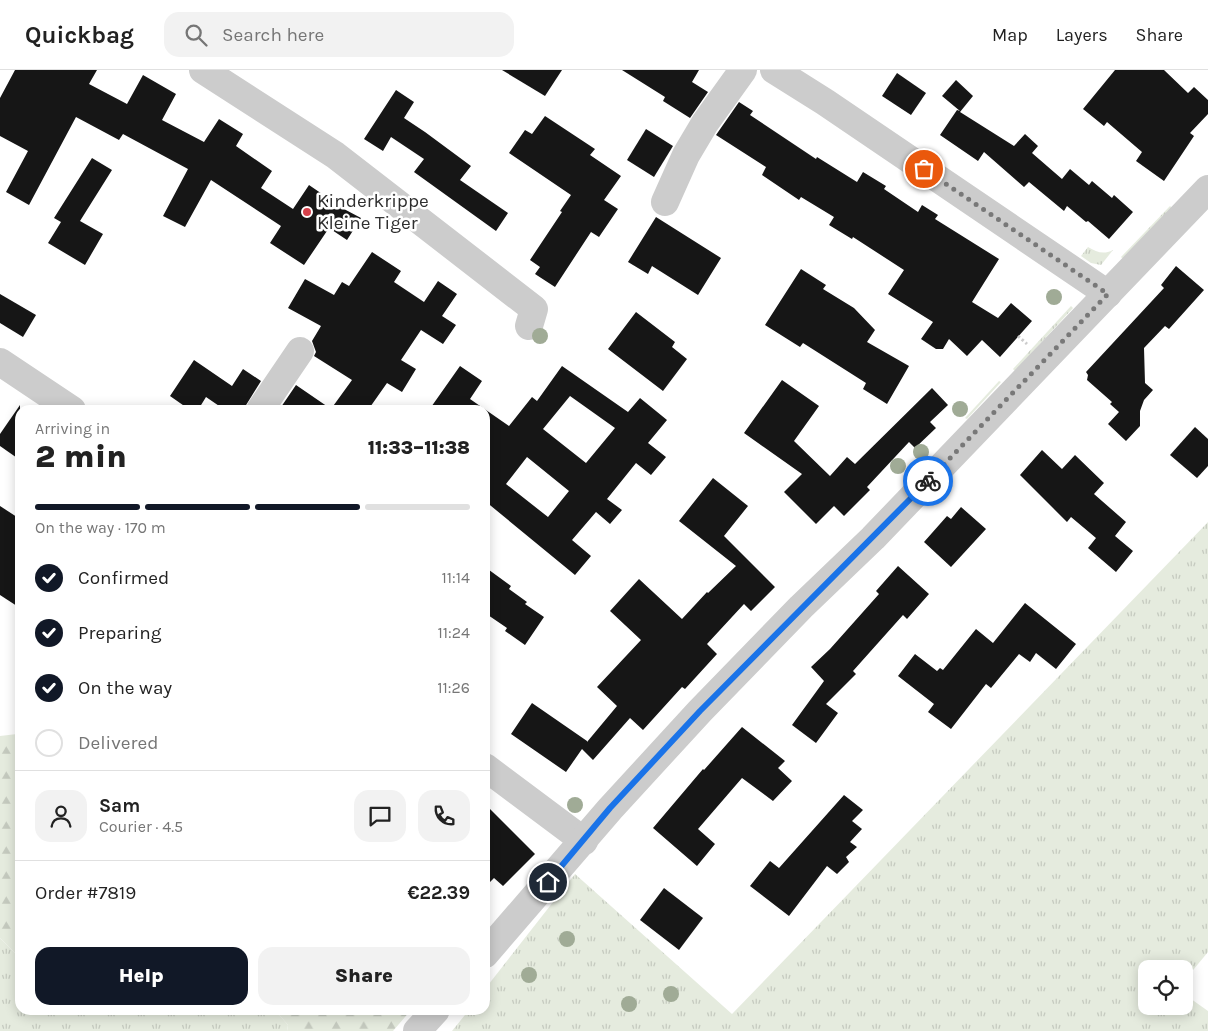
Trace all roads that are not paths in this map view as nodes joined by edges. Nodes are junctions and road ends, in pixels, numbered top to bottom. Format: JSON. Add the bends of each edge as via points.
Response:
{"nodes":[{"id":1,"x":203,"y":70,"type":"edge"},
{"id":2,"x":743,"y":70,"type":"edge"},
{"id":3,"x":774,"y":70,"type":"edge"},
{"id":4,"x":1208,"y":189,"type":"edge"},
{"id":5,"x":664,"y":202,"type":"dead end"},
{"id":6,"x":1108,"y":294,"type":"junction"},
{"id":7,"x":529,"y":326,"type":"dead end"},
{"id":8,"x":300,"y":351,"type":"dead end"},
{"id":9,"x":0,"y":362,"type":"edge"},
{"id":10,"x":64,"y":405,"type":"edge"},
{"id":11,"x":263,"y":405,"type":"edge"},
{"id":12,"x":490,"y":771,"type":"edge"},
{"id":13,"x":584,"y":841,"type":"junction"},
{"id":14,"x":490,"y":948,"type":"edge"},
{"id":15,"x":431,"y":1015,"type":"edge"},
{"id":16,"x":417,"y":1031,"type":"edge"}],
"edges":[{"from":1,"to":7,"type":"street","via":[[336,155],[534,309]]},
{"from":2,"to":5,"type":"street","via":[[705,123]]},
{"from":3,"to":6,"type":"street"},
{"from":4,"to":6,"type":"street"},
{"from":6,"to":13,"type":"street","via":[[705,705],[610,808]]},
{"from":8,"to":11,"type":"street"},
{"from":9,"to":10,"type":"street"},
{"from":12,"to":13,"type":"street"},
{"from":13,"to":14,"type":"street"},
{"from":15,"to":16,"type":"street"}]}
